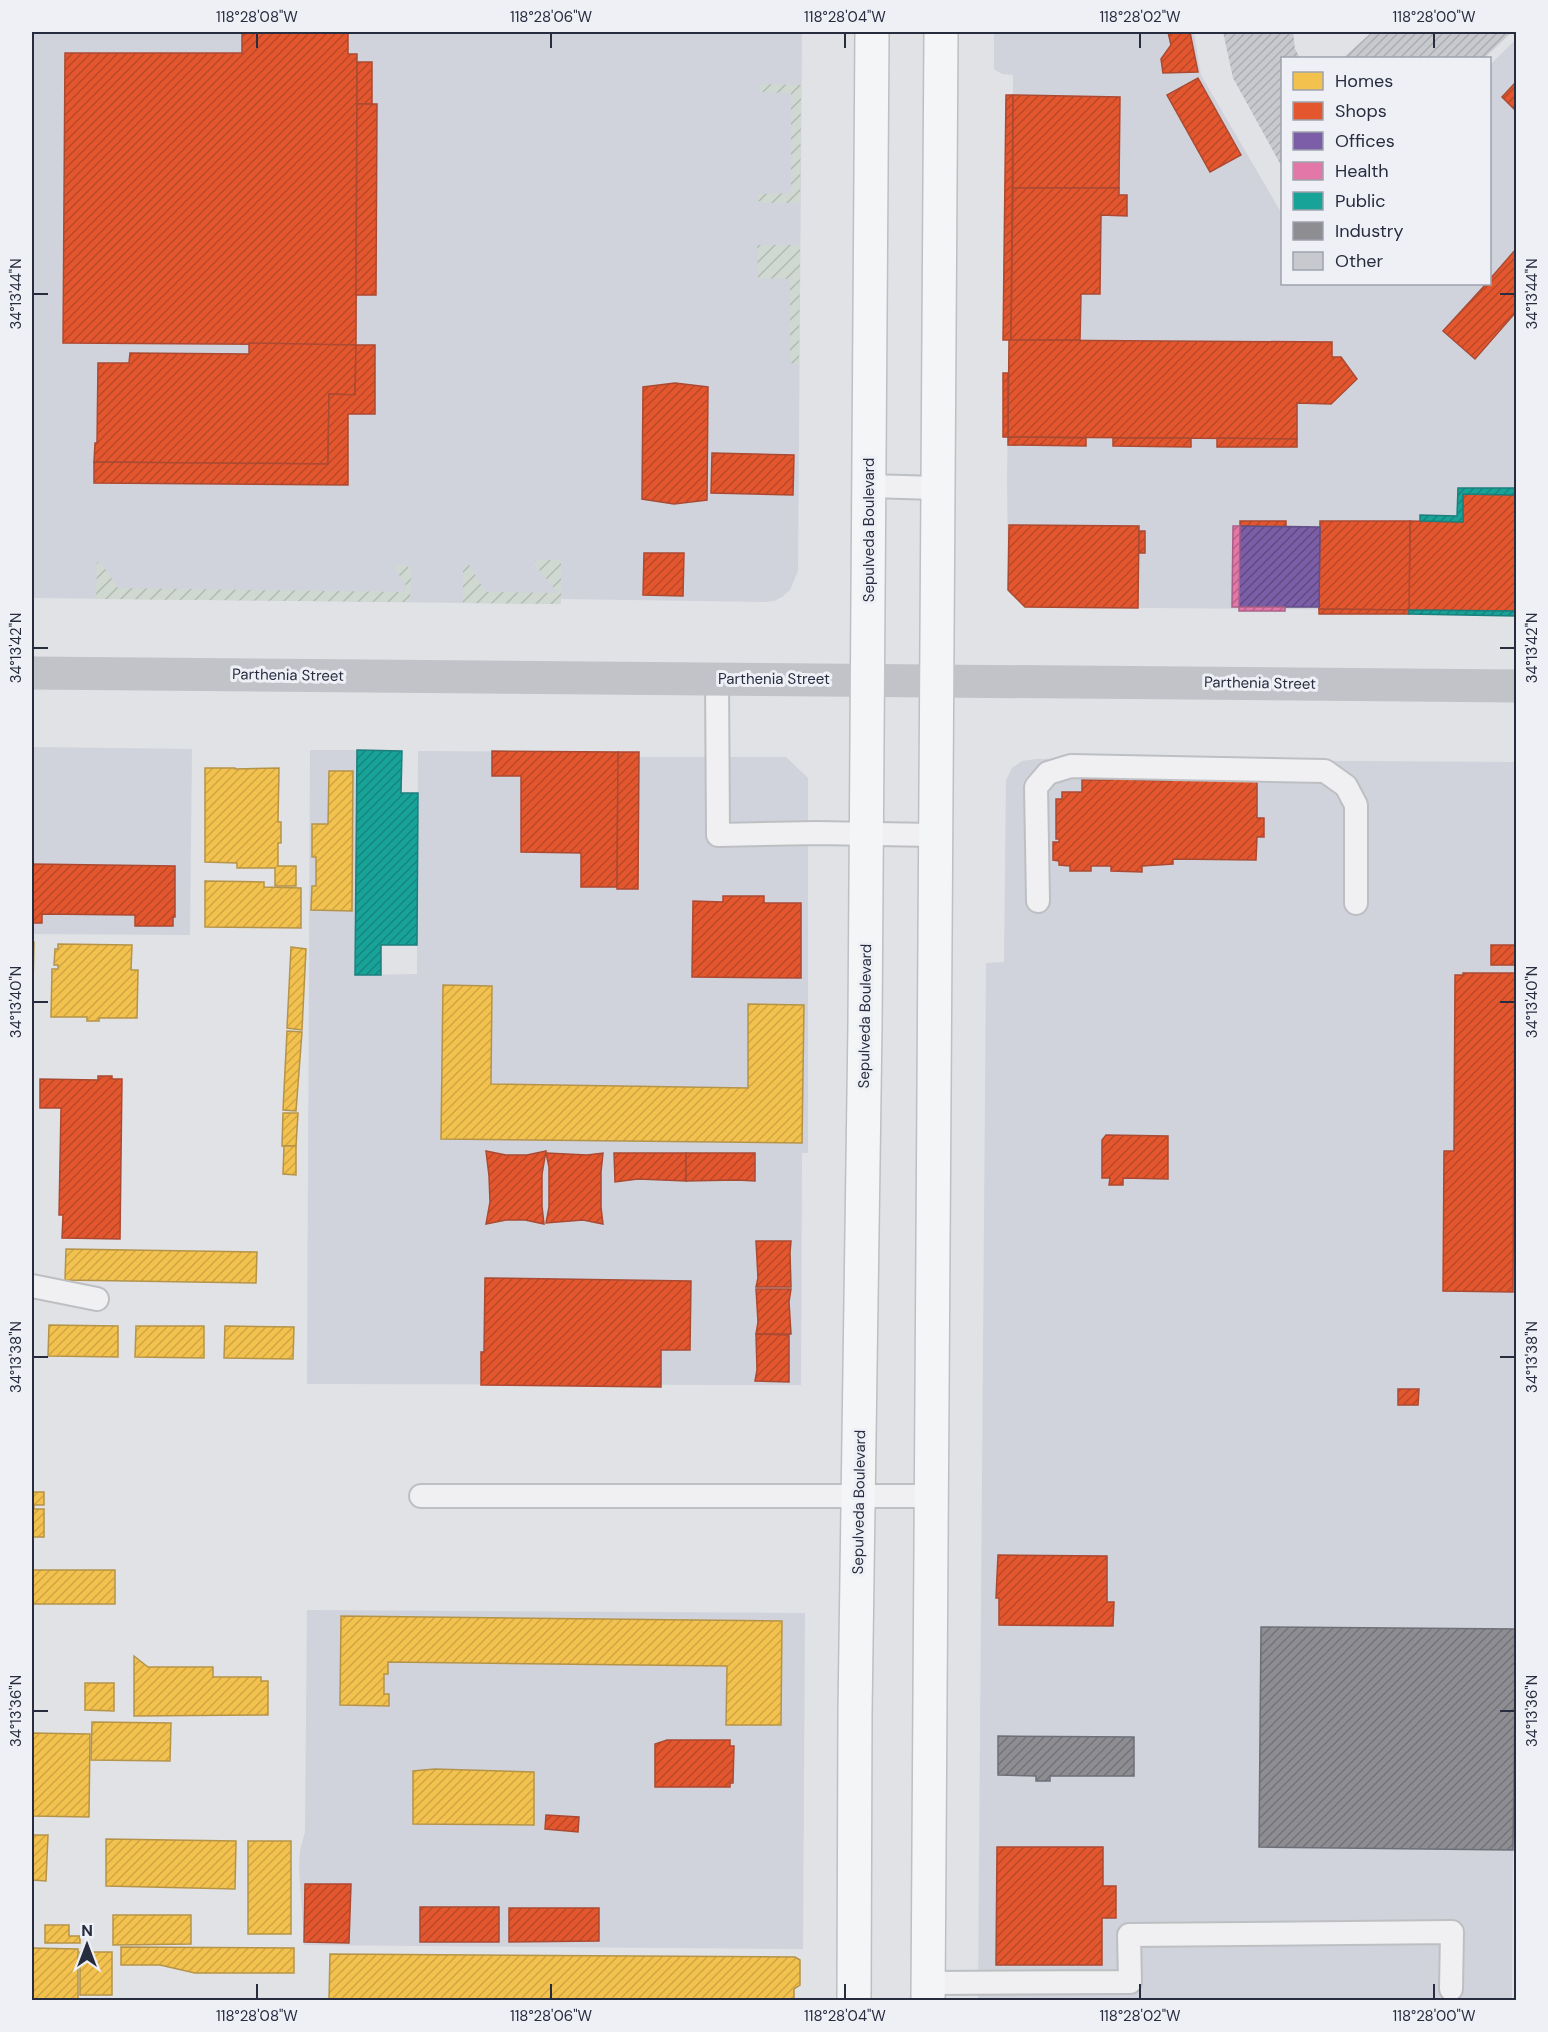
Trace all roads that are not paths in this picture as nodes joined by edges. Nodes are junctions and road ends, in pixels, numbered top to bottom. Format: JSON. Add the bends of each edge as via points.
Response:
{"nodes":[{"id":1,"x":872,"y":32,"type":"edge"},
{"id":2,"x":941,"y":32,"type":"edge"},
{"id":3,"x":869,"y":486,"type":"junction"},
{"id":4,"x":937,"y":488,"type":"junction"},
{"id":5,"x":32,"y":673,"type":"edge"},
{"id":6,"x":717,"y":678,"type":"junction"},
{"id":7,"x":868,"y":679,"type":"junction"},
{"id":8,"x":936,"y":680,"type":"junction"},
{"id":9,"x":1516,"y":686,"type":"edge"},
{"id":10,"x":866,"y":834,"type":"junction"},
{"id":11,"x":935,"y":834,"type":"junction"},
{"id":12,"x":1038,"y":901,"type":"dead end"},
{"id":13,"x":1356,"y":903,"type":"dead end"},
{"id":14,"x":32,"y":1286,"type":"edge"},
{"id":15,"x":97,"y":1299,"type":"dead end"},
{"id":16,"x":422,"y":1496,"type":"dead end"},
{"id":17,"x":860,"y":1496,"type":"junction"},
{"id":18,"x":931,"y":1496,"type":"junction"},
{"id":19,"x":1451,"y":1989,"type":"dead end"},
{"id":20,"x":928,"y":1992,"type":"edge"},
{"id":21,"x":854,"y":2001,"type":"edge"}],
"edges":[{"from":1,"to":3,"type":"main road","name":"Sepulveda Boulevard"},
{"from":2,"to":4,"type":"main road"},
{"from":3,"to":4,"type":"lane"},
{"from":3,"to":7,"type":"main road","name":"Sepulveda Boulevard"},
{"from":4,"to":8,"type":"main road"},
{"from":5,"to":6,"type":"main road","name":"Parthenia Street"},
{"from":6,"to":7,"type":"main road","name":"Parthenia Street"},
{"from":6,"to":10,"type":"lane","via":[[718,835]]},
{"from":7,"to":8,"type":"main road","name":"Parthenia Street"},
{"from":7,"to":10,"type":"main road","name":"Sepulveda Boulevard"},
{"from":8,"to":9,"type":"main road","name":"Parthenia Street"},
{"from":8,"to":11,"type":"main road"},
{"from":10,"to":11,"type":"lane"},
{"from":10,"to":17,"type":"main road","name":"Sepulveda Boulevard"},
{"from":11,"to":18,"type":"main road"},
{"from":12,"to":13,"type":"lane","via":[[1036,787],[1048,773],[1071,766],[1325,771],[1346,786],[1356,805]]},
{"from":14,"to":15,"type":"lane"},
{"from":16,"to":17,"type":"lane"},
{"from":17,"to":18,"type":"lane"},
{"from":17,"to":21,"type":"main road","name":"Sepulveda Boulevard"},
{"from":18,"to":20,"type":"main road"},
{"from":19,"to":20,"type":"lane","via":[[1452,1932],[1129,1935],[1130,1982]]}]}
